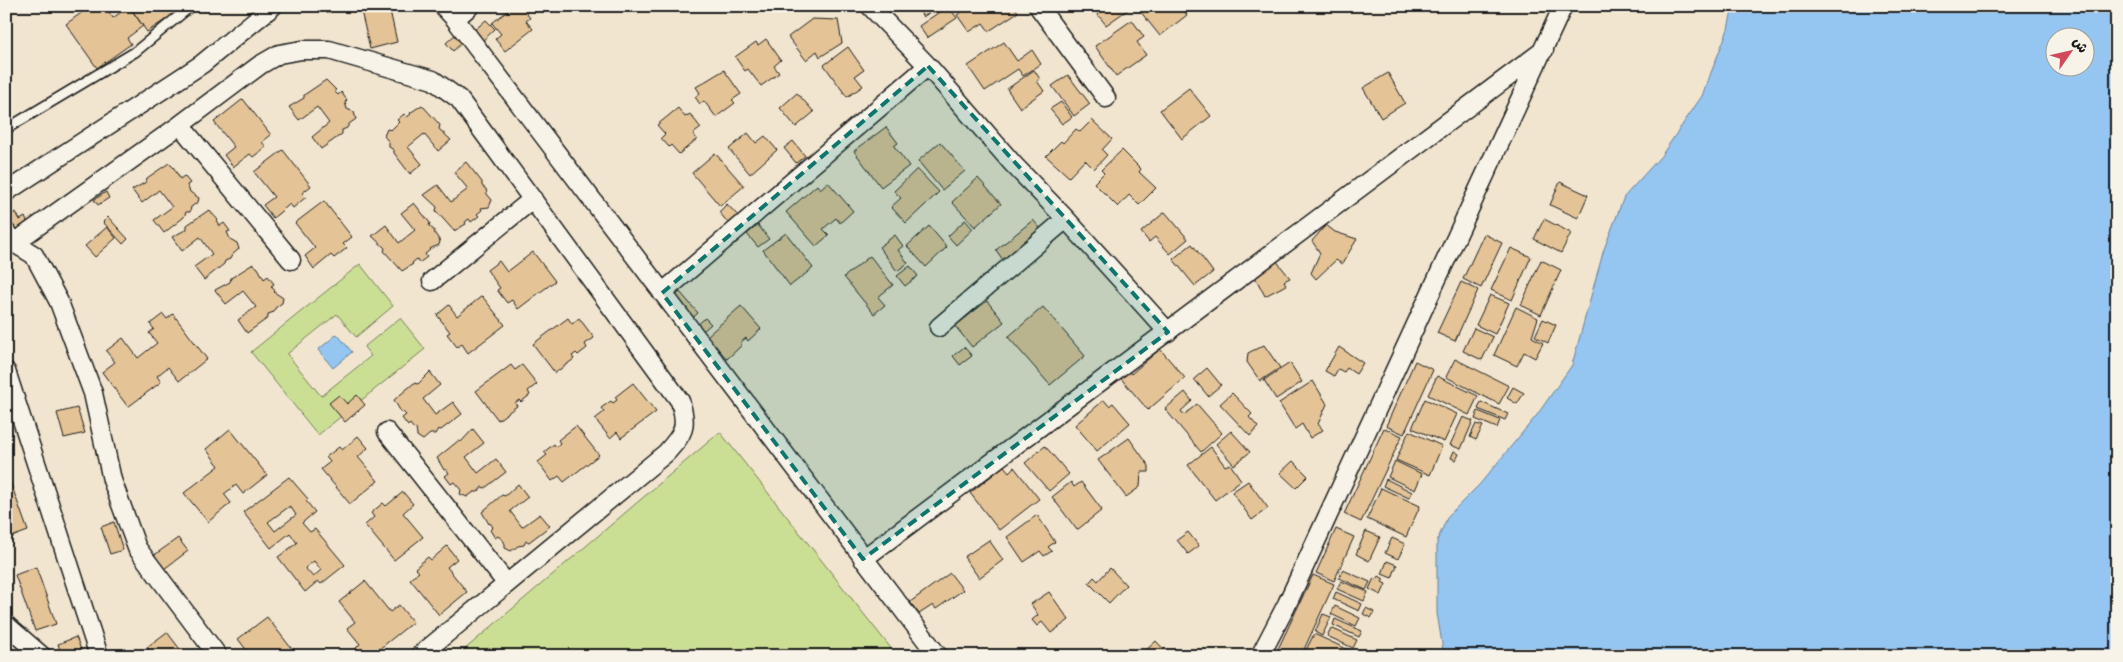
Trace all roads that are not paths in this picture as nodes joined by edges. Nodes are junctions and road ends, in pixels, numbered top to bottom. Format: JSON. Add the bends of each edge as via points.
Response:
{"nodes":[{"id":1,"x":191,"y":6,"type":"edge"},
{"id":2,"x":273,"y":6,"type":"edge"},
{"id":3,"x":470,"y":6,"type":"edge"},
{"id":4,"x":870,"y":6,"type":"edge"},
{"id":5,"x":1038,"y":6,"type":"edge"},
{"id":6,"x":1563,"y":6,"type":"edge"},
{"id":7,"x":449,"y":12,"type":"edge"},
{"id":8,"x":1544,"y":50,"type":"junction"},
{"id":9,"x":928,"y":66,"type":"junction"},
{"id":10,"x":1106,"y":98,"type":"dead end"},
{"id":11,"x":180,"y":126,"type":"junction"},
{"id":12,"x":6,"y":129,"type":"edge"},
{"id":13,"x":6,"y":192,"type":"edge"},
{"id":14,"x":533,"y":199,"type":"junction"},
{"id":15,"x":1066,"y":220,"type":"junction"},
{"id":16,"x":10,"y":237,"type":"edge"},
{"id":17,"x":291,"y":260,"type":"dead end"},
{"id":18,"x":432,"y":281,"type":"dead end"},
{"id":19,"x":662,"y":293,"type":"junction"},
{"id":20,"x":938,"y":327,"type":"dead end"},
{"id":21,"x":1168,"y":332,"type":"junction"},
{"id":22,"x":6,"y":371,"type":"edge"},
{"id":23,"x":387,"y":432,"type":"dead end"},
{"id":24,"x":863,"y":559,"type":"junction"},
{"id":25,"x":506,"y":584,"type":"junction"},
{"id":26,"x":6,"y":625,"type":"edge"},
{"id":27,"x":42,"y":656,"type":"edge"},
{"id":28,"x":99,"y":656,"type":"edge"},
{"id":29,"x":218,"y":656,"type":"edge"},
{"id":30,"x":419,"y":656,"type":"edge"},
{"id":31,"x":938,"y":656,"type":"edge"},
{"id":32,"x":1260,"y":656,"type":"edge"}],
"edges":[{"from":1,"to":12,"type":"lane","via":[[135,52]]},
{"from":2,"to":13,"type":"street","via":[[202,64]]},
{"from":3,"to":7,"type":"street"},
{"from":4,"to":9,"type":"street"},
{"from":5,"to":10,"type":"street"},
{"from":6,"to":8,"type":"street"},
{"from":7,"to":19,"type":"street"},
{"from":8,"to":21,"type":"street"},
{"from":8,"to":32,"type":"street"},
{"from":9,"to":15,"type":"street"},
{"from":9,"to":19,"type":"street"},
{"from":11,"to":14,"type":"street","via":[[260,65],[280,54],[329,50],[433,80],[447,88],[459,98]]},
{"from":11,"to":16,"type":"street"},
{"from":11,"to":17,"type":"street"},
{"from":14,"to":18,"type":"street"},
{"from":14,"to":25,"type":"street","via":[[680,401],[685,428],[666,453]]},
{"from":15,"to":20,"type":"street"},
{"from":15,"to":21,"type":"street"},
{"from":16,"to":29,"type":"street","via":[[34,255],[59,302],[93,393],[112,480],[137,548]]},
{"from":19,"to":24,"type":"street"},
{"from":21,"to":24,"type":"street"},
{"from":22,"to":28,"type":"street"},
{"from":23,"to":25,"type":"street"},
{"from":24,"to":31,"type":"street"},
{"from":25,"to":30,"type":"street"},
{"from":26,"to":27,"type":"street"}]}
